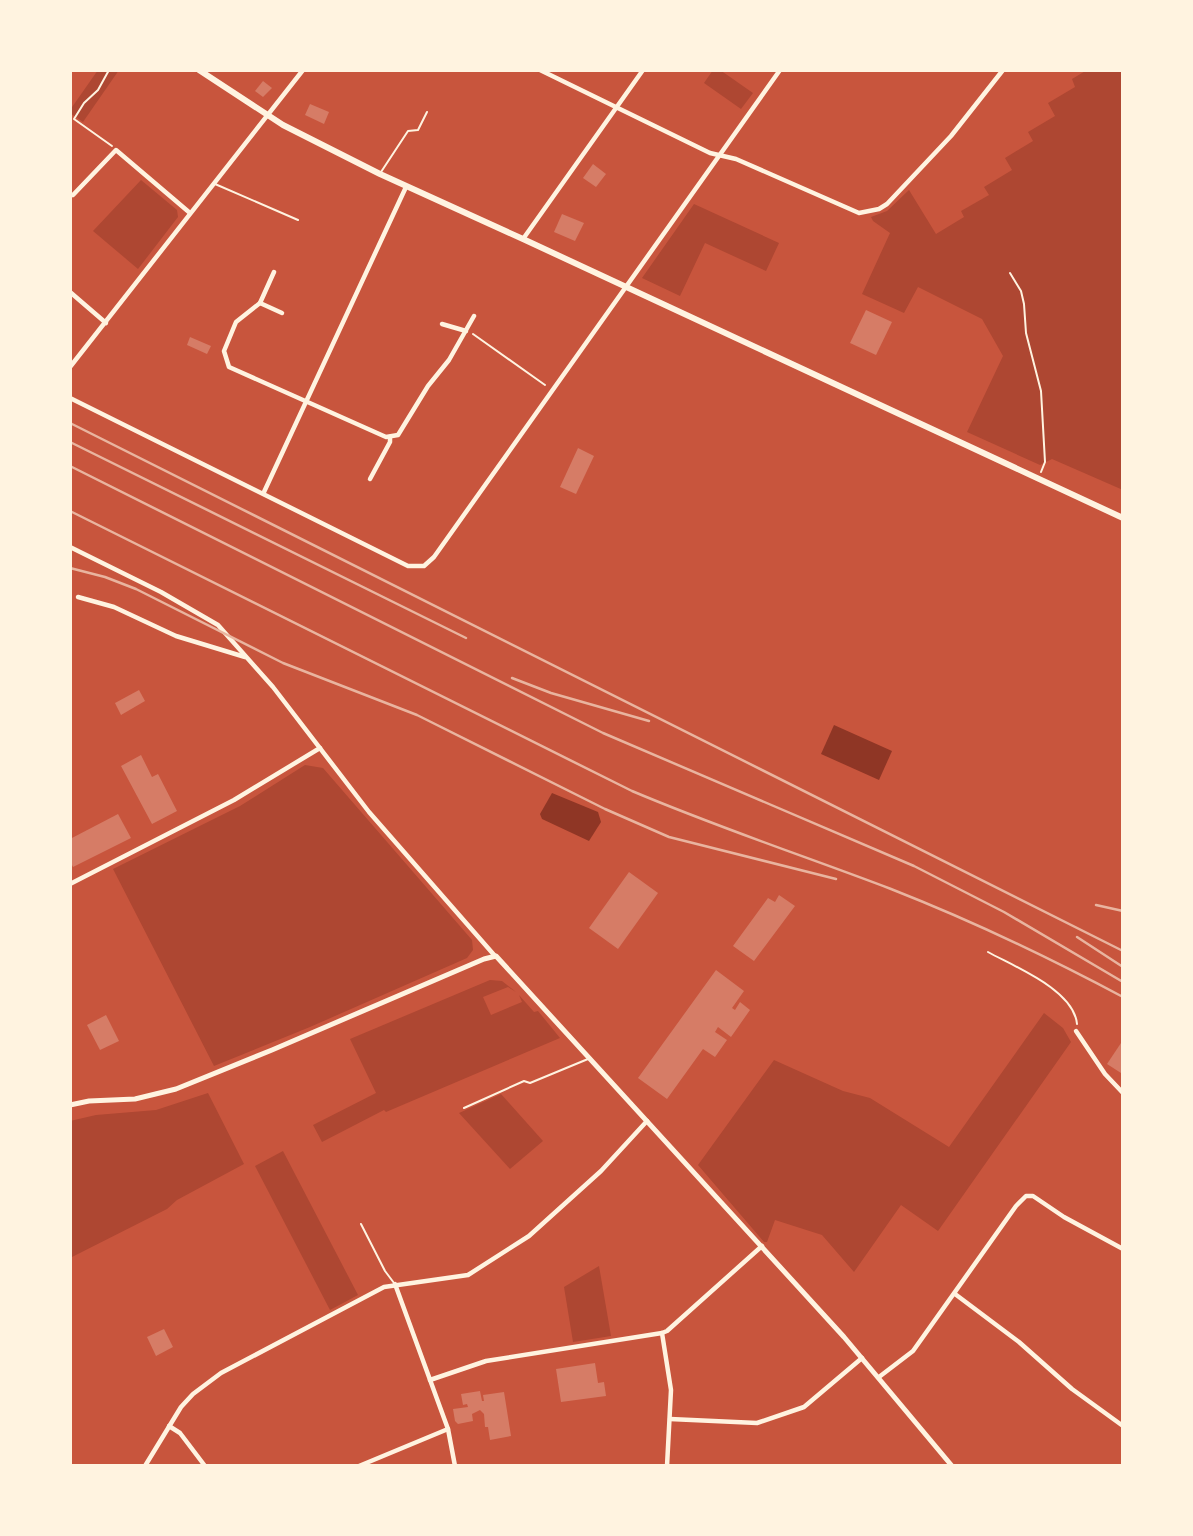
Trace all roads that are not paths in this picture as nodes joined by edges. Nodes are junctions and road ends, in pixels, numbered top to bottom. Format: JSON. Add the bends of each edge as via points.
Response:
{"nodes":[{"id":1,"x":199,"y":70,"type":"edge"},
{"id":2,"x":303,"y":70,"type":"edge"},
{"id":3,"x":540,"y":70,"type":"edge"},
{"id":4,"x":643,"y":70,"type":"edge"},
{"id":5,"x":780,"y":70,"type":"edge"},
{"id":6,"x":1003,"y":70,"type":"edge"},
{"id":7,"x":616,"y":107,"type":"junction"},
{"id":8,"x":427,"y":111,"type":"dead end"},
{"id":9,"x":267,"y":115,"type":"junction"},
{"id":10,"x":720,"y":156,"type":"junction"},
{"id":11,"x":380,"y":174,"type":"junction"},
{"id":12,"x":214,"y":184,"type":"junction"},
{"id":13,"x":405,"y":187,"type":"junction"},
{"id":14,"x":73,"y":195,"type":"dead end"},
{"id":15,"x":190,"y":213,"type":"junction"},
{"id":16,"x":298,"y":220,"type":"dead end"},
{"id":17,"x":523,"y":239,"type":"junction"},
{"id":18,"x":274,"y":272,"type":"dead end"},
{"id":19,"x":624,"y":287,"type":"junction"},
{"id":20,"x":70,"y":292,"type":"edge"},
{"id":21,"x":260,"y":303,"type":"junction"},
{"id":22,"x":282,"y":313,"type":"dead end"},
{"id":23,"x":474,"y":316,"type":"dead end"},
{"id":24,"x":106,"y":323,"type":"junction"},
{"id":25,"x":442,"y":324,"type":"dead end"},
{"id":26,"x":466,"y":331,"type":"junction"},
{"id":27,"x":70,"y":367,"type":"edge"},
{"id":28,"x":70,"y":398,"type":"edge"},
{"id":29,"x":306,"y":401,"type":"junction"},
{"id":30,"x":390,"y":437,"type":"junction"},
{"id":31,"x":370,"y":479,"type":"dead end"},
{"id":32,"x":264,"y":492,"type":"junction"},
{"id":33,"x":1123,"y":518,"type":"edge"},
{"id":34,"x":70,"y":547,"type":"edge"},
{"id":35,"x":78,"y":597,"type":"dead end"},
{"id":36,"x":245,"y":657,"type":"junction"},
{"id":37,"x":320,"y":748,"type":"junction"},
{"id":38,"x":70,"y":884,"type":"edge"},
{"id":39,"x":496,"y":956,"type":"junction"},
{"id":40,"x":1076,"y":1031,"type":"road end"},
{"id":41,"x":589,"y":1059,"type":"junction"},
{"id":42,"x":1123,"y":1093,"type":"edge"},
{"id":43,"x":70,"y":1105,"type":"edge"},
{"id":44,"x":464,"y":1108,"type":"dead end"},
{"id":45,"x":647,"y":1121,"type":"junction"},
{"id":46,"x":362,"y":1224,"type":"dead end"},
{"id":47,"x":762,"y":1246,"type":"junction"},
{"id":48,"x":1123,"y":1249,"type":"edge"},
{"id":49,"x":395,"y":1284,"type":"junction"},
{"id":50,"x":955,"y":1294,"type":"junction"},
{"id":51,"x":662,"y":1333,"type":"junction"},
{"id":52,"x":862,"y":1358,"type":"junction"},
{"id":53,"x":879,"y":1377,"type":"junction"},
{"id":54,"x":430,"y":1380,"type":"junction"},
{"id":55,"x":670,"y":1419,"type":"junction"},
{"id":56,"x":169,"y":1426,"type":"junction"},
{"id":57,"x":1123,"y":1426,"type":"edge"},
{"id":58,"x":448,"y":1429,"type":"junction"},
{"id":59,"x":145,"y":1466,"type":"edge"},
{"id":60,"x":205,"y":1466,"type":"edge"},
{"id":61,"x":359,"y":1466,"type":"edge"},
{"id":62,"x":455,"y":1466,"type":"edge"},
{"id":63,"x":667,"y":1466,"type":"edge"},
{"id":64,"x":952,"y":1466,"type":"edge"}],
"edges":[{"from":1,"to":9,"type":"main road"},
{"from":2,"to":9,"type":"street"},
{"from":3,"to":7,"type":"street"},
{"from":4,"to":7,"type":"street"},
{"from":5,"to":10,"type":"street"},
{"from":6,"to":10,"type":"street","via":[[915,177],[879,209],[853,211]]},
{"from":7,"to":10,"type":"street"},
{"from":7,"to":17,"type":"street"},
{"from":8,"to":11,"type":"lane","via":[[418,130],[408,131]]},
{"from":9,"to":11,"type":"main road"},
{"from":9,"to":12,"type":"street"},
{"from":10,"to":19,"type":"street"},
{"from":11,"to":13,"type":"main road"},
{"from":12,"to":15,"type":"street"},
{"from":12,"to":16,"type":"lane"},
{"from":13,"to":17,"type":"main road"},
{"from":13,"to":29,"type":"street"},
{"from":14,"to":15,"type":"street","via":[[116,150]]},
{"from":15,"to":24,"type":"street"},
{"from":17,"to":19,"type":"main road"},
{"from":18,"to":21,"type":"street"},
{"from":19,"to":32,"type":"street","via":[[429,564],[408,566]]},
{"from":19,"to":33,"type":"main road"},
{"from":20,"to":24,"type":"street"},
{"from":21,"to":22,"type":"street"},
{"from":21,"to":29,"type":"street","via":[[236,322],[225,358],[234,371]]},
{"from":23,"to":26,"type":"street"},
{"from":24,"to":27,"type":"street"},
{"from":25,"to":26,"type":"street"},
{"from":26,"to":30,"type":"street","via":[[398,435]]},
{"from":28,"to":32,"type":"street"},
{"from":29,"to":30,"type":"street"},
{"from":29,"to":32,"type":"street"},
{"from":30,"to":31,"type":"street"},
{"from":34,"to":36,"type":"street","via":[[218,625]]},
{"from":35,"to":36,"type":"street","via":[[114,607],[176,636]]},
{"from":36,"to":37,"type":"street"},
{"from":37,"to":38,"type":"street","via":[[234,800]]},
{"from":37,"to":39,"type":"street","via":[[369,812]]},
{"from":39,"to":41,"type":"street"},
{"from":39,"to":43,"type":"street","via":[[176,1089],[135,1099]]},
{"from":40,"to":42,"type":"street"},
{"from":41,"to":44,"type":"lane"},
{"from":41,"to":45,"type":"street"},
{"from":45,"to":47,"type":"street"},
{"from":45,"to":49,"type":"street","via":[[601,1171],[528,1236],[466,1277]]},
{"from":46,"to":49,"type":"lane"},
{"from":47,"to":51,"type":"street"},
{"from":47,"to":52,"type":"street"},
{"from":48,"to":50,"type":"street","via":[[1026,1196]]},
{"from":49,"to":54,"type":"street"},
{"from":49,"to":56,"type":"street","via":[[221,1373],[193,1394]]},
{"from":50,"to":53,"type":"street","via":[[913,1351]]},
{"from":50,"to":57,"type":"street"},
{"from":51,"to":54,"type":"street","via":[[486,1361]]},
{"from":51,"to":55,"type":"street","via":[[671,1390]]},
{"from":52,"to":53,"type":"street"},
{"from":52,"to":55,"type":"street","via":[[804,1407],[757,1423]]},
{"from":53,"to":64,"type":"street"},
{"from":54,"to":58,"type":"street"},
{"from":55,"to":63,"type":"street"},
{"from":56,"to":59,"type":"street"},
{"from":56,"to":60,"type":"street"},
{"from":58,"to":61,"type":"street"},
{"from":58,"to":62,"type":"street"}]}
